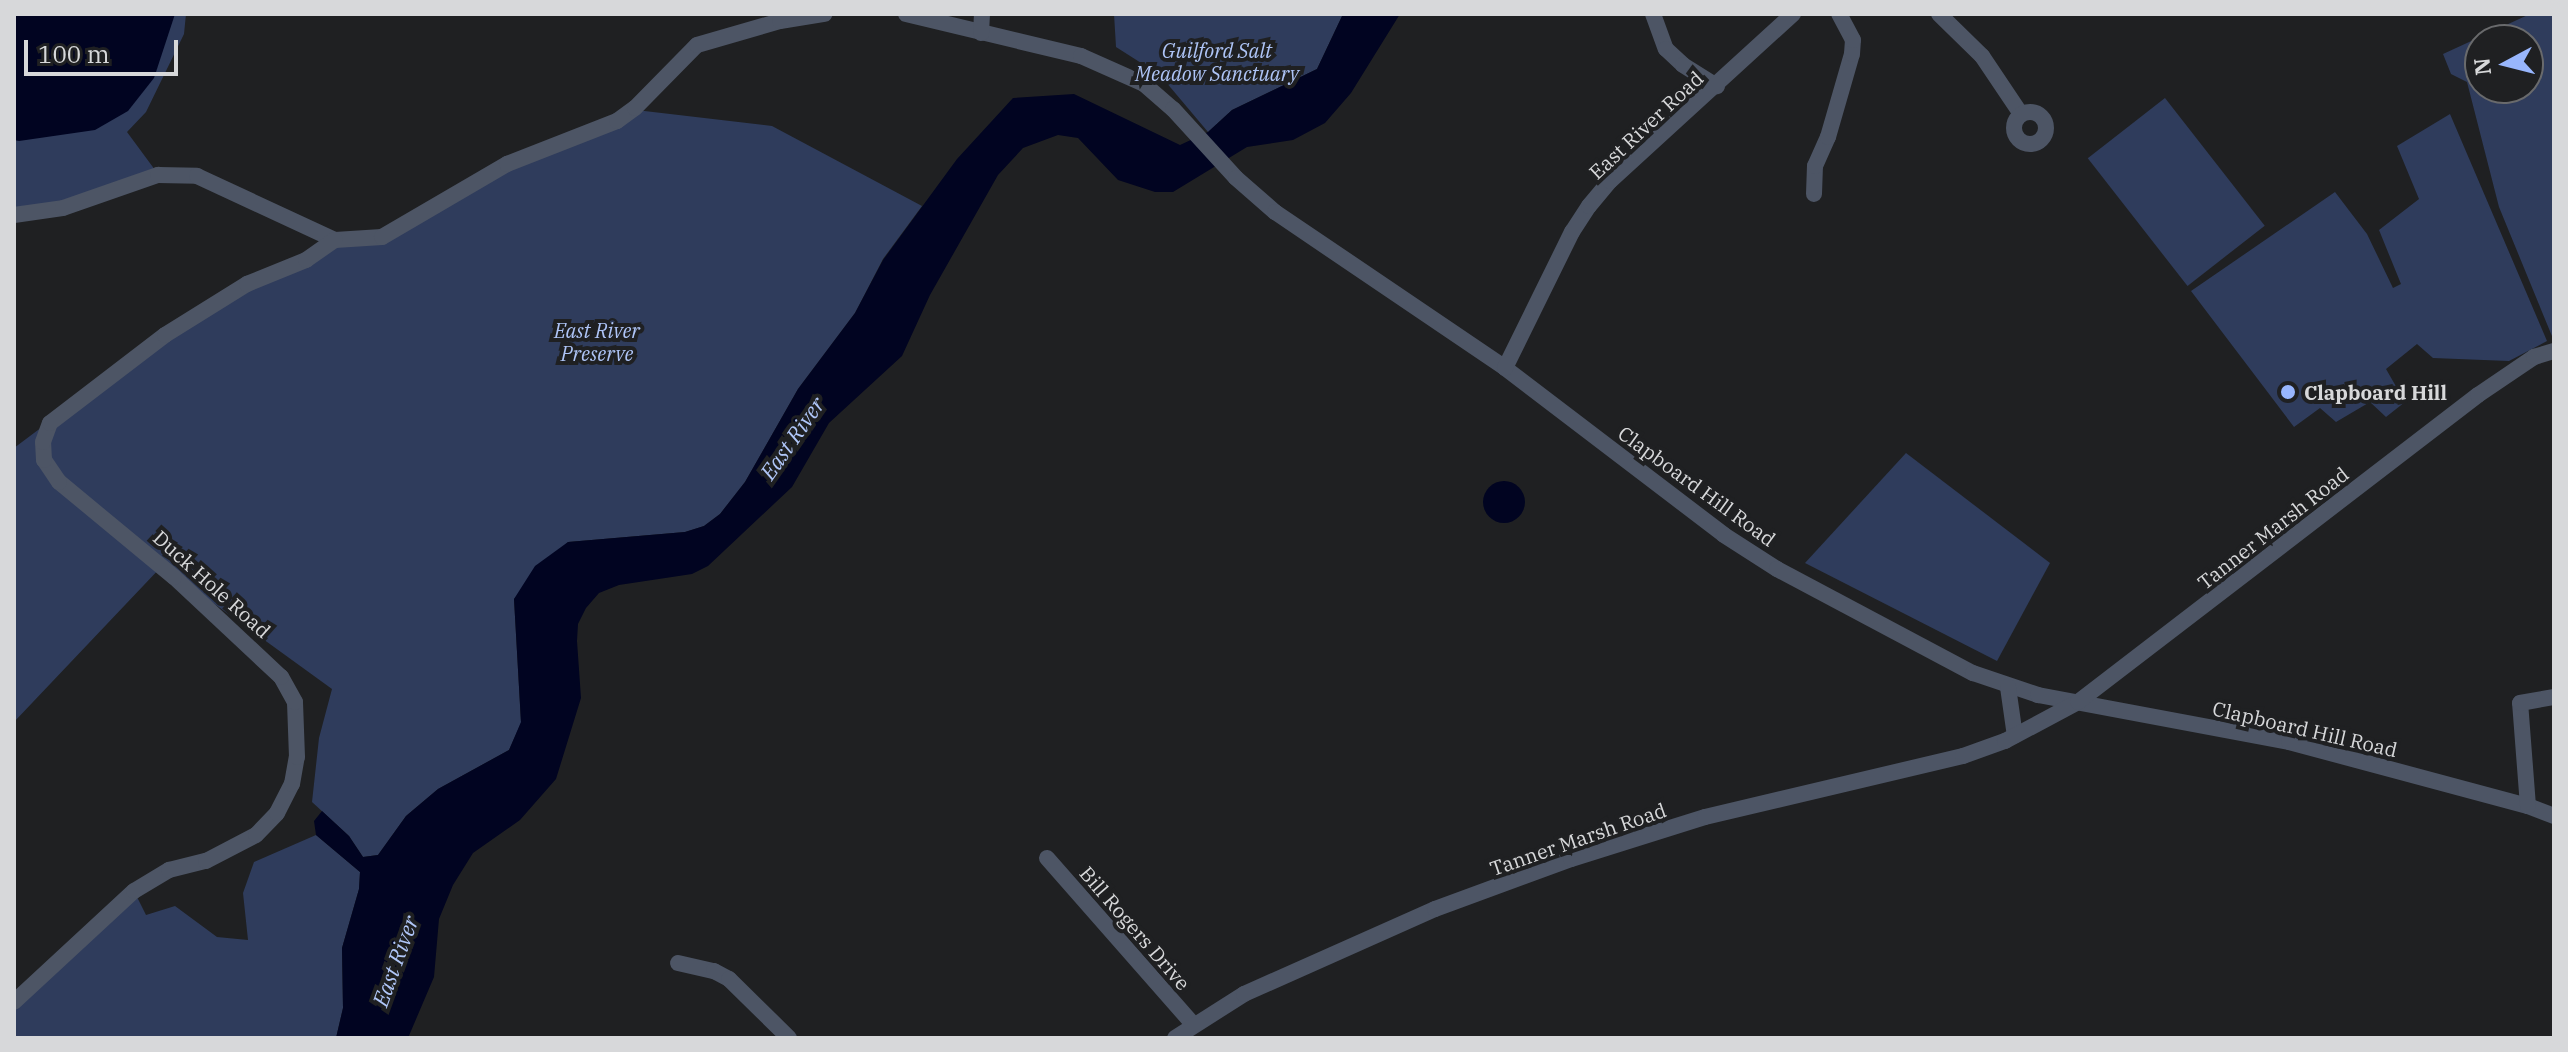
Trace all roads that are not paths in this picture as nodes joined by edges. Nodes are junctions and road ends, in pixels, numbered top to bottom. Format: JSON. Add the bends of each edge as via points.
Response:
{"nodes":[{"id":1,"x":824,"y":14,"type":"edge"},
{"id":2,"x":906,"y":14,"type":"edge"},
{"id":3,"x":982,"y":14,"type":"edge"},
{"id":4,"x":1653,"y":14,"type":"edge"},
{"id":5,"x":1793,"y":14,"type":"edge"},
{"id":6,"x":1839,"y":14,"type":"edge"},
{"id":7,"x":1939,"y":14,"type":"edge"},
{"id":8,"x":981,"y":33,"type":"junction"},
{"id":9,"x":1717,"y":86,"type":"junction"},
{"id":10,"x":2021,"y":114,"type":"dead end"},
{"id":11,"x":1814,"y":194,"type":"dead end"},
{"id":12,"x":14,"y":215,"type":"edge"},
{"id":13,"x":335,"y":240,"type":"junction"},
{"id":14,"x":2554,"y":351,"type":"edge"},
{"id":15,"x":1505,"y":368,"type":"junction"},
{"id":16,"x":2008,"y":687,"type":"junction"},
{"id":17,"x":2554,"y":697,"type":"edge"},
{"id":18,"x":2078,"y":702,"type":"junction"},
{"id":19,"x":2015,"y":736,"type":"junction"},
{"id":20,"x":2528,"y":806,"type":"junction"},
{"id":21,"x":2554,"y":816,"type":"edge"},
{"id":22,"x":1047,"y":858,"type":"dead end"},
{"id":23,"x":678,"y":963,"type":"dead end"},
{"id":24,"x":14,"y":1002,"type":"edge"},
{"id":25,"x":1193,"y":1024,"type":"junction"},
{"id":26,"x":789,"y":1038,"type":"edge"},
{"id":27,"x":1175,"y":1038,"type":"edge"}],
"edges":[{"from":1,"to":13,"type":"street","via":[[697,45],[617,121],[507,164],[382,237]]},
{"from":2,"to":8,"type":"street","name":"Clapboard Hill Road"},
{"from":3,"to":8,"type":"street"},
{"from":4,"to":9,"type":"street","via":[[1666,49]]},
{"from":5,"to":9,"type":"street","name":"East River Road"},
{"from":6,"to":11,"type":"street","via":[[1853,40],[1852,54],[1815,166]]},
{"from":7,"to":10,"type":"street","via":[[1982,56]]},
{"from":8,"to":15,"type":"street","name":"Clapboard Hill Road","via":[[1081,56],[1144,84],[1229,171],[1302,231]]},
{"from":9,"to":15,"type":"street","name":"East River Road","via":[[1589,206]]},
{"from":12,"to":13,"type":"street","via":[[63,208],[158,175],[197,176]]},
{"from":13,"to":24,"type":"street","name":"Duck Hole Road","via":[[306,260],[252,281],[165,335],[50,423],[44,460],[59,482],[185,586],[281,677],[295,702],[297,757],[292,784],[277,813],[256,835],[206,861],[169,870],[134,891]]},
{"from":14,"to":18,"type":"street","name":"Tanner Marsh Road","via":[[2534,357],[2478,395]]},
{"from":15,"to":16,"type":"street","name":"Clapboard Hill Road","via":[[1757,557]]},
{"from":16,"to":18,"type":"street","name":"Clapboard Hill Road"},
{"from":16,"to":19,"type":"street"},
{"from":17,"to":20,"type":"street","via":[[2520,703]]},
{"from":18,"to":19,"type":"street","name":"Tanner Marsh Road"},
{"from":18,"to":20,"type":"street","name":"Clapboard Hill Road","via":[[2289,742]]},
{"from":19,"to":25,"type":"street","name":"Tanner Marsh Road","via":[[1963,756],[1705,817],[1571,859],[1435,909],[1244,994]]},
{"from":20,"to":21,"type":"street","name":"Clapboard Hill Road"},
{"from":22,"to":25,"type":"street","name":"Bill Rogers Drive"},
{"from":23,"to":26,"type":"street","via":[[729,979]]},
{"from":25,"to":27,"type":"street","name":"Tanner Marsh Road"}]}
